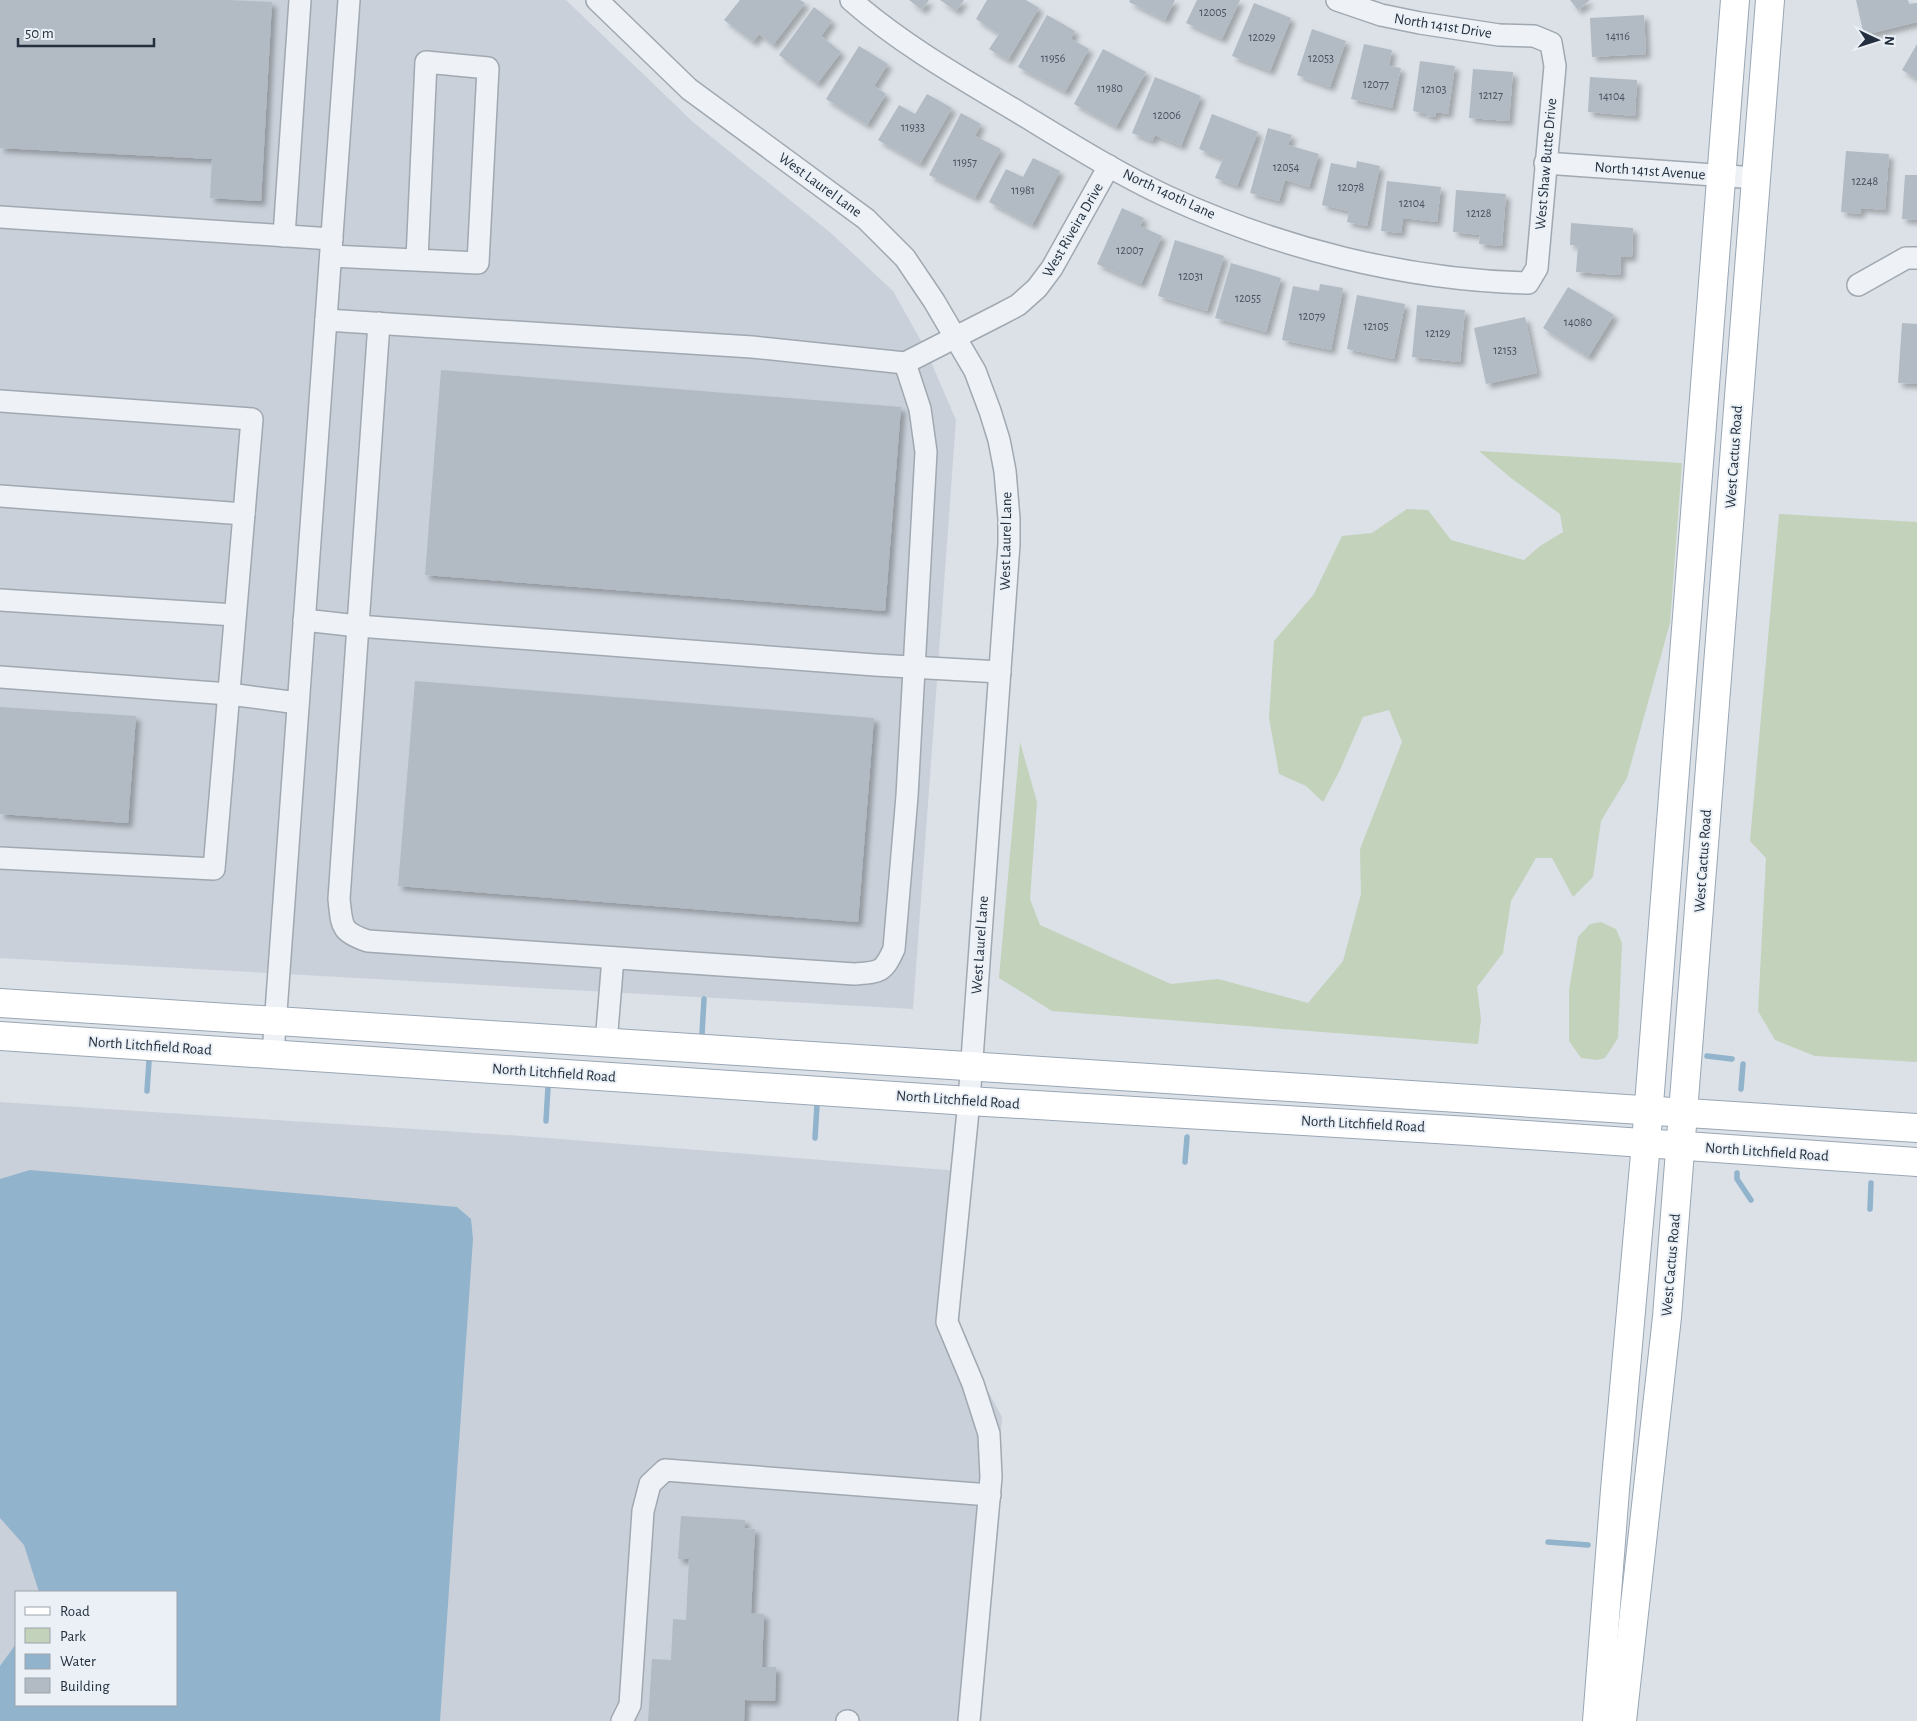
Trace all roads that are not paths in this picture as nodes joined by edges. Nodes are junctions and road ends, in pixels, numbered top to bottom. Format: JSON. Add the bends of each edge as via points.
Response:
{"nodes":[{"id":1,"x":300,"y":0,"type":"edge"},
{"id":2,"x":349,"y":0,"type":"edge"},
{"id":3,"x":597,"y":0,"type":"edge"},
{"id":4,"x":1337,"y":0,"type":"edge"},
{"id":5,"x":1735,"y":0,"type":"edge"},
{"id":6,"x":1770,"y":0,"type":"edge"},
{"id":7,"x":856,"y":1,"type":"edge"},
{"id":8,"x":1551,"y":43,"type":"joint"},
{"id":9,"x":1545,"y":163,"type":"junction"},
{"id":10,"x":1109,"y":166,"type":"junction"},
{"id":11,"x":1721,"y":176,"type":"junction"},
{"id":12,"x":1756,"y":178,"type":"junction"},
{"id":13,"x":0,"y":217,"type":"edge"},
{"id":14,"x":284,"y":236,"type":"junction"},
{"id":15,"x":331,"y":248,"type":"junction"},
{"id":16,"x":1917,"y":258,"type":"edge"},
{"id":17,"x":417,"y":259,"type":"junction"},
{"id":18,"x":1528,"y":283,"type":"joint"},
{"id":19,"x":1858,"y":285,"type":"dead end"},
{"id":20,"x":326,"y":320,"type":"junction"},
{"id":21,"x":379,"y":323,"type":"junction"},
{"id":22,"x":956,"y":336,"type":"junction"},
{"id":23,"x":905,"y":363,"type":"junction"},
{"id":24,"x":0,"y":401,"type":"edge"},
{"id":25,"x":0,"y":496,"type":"edge"},
{"id":26,"x":244,"y":514,"type":"junction"},
{"id":27,"x":0,"y":600,"type":"edge"},
{"id":28,"x":235,"y":615,"type":"junction"},
{"id":29,"x":304,"y":620,"type":"junction"},
{"id":30,"x":358,"y":626,"type":"junction"},
{"id":31,"x":915,"y":666,"type":"junction"},
{"id":32,"x":1000,"y":672,"type":"junction"},
{"id":33,"x":0,"y":678,"type":"edge"},
{"id":34,"x":229,"y":694,"type":"junction"},
{"id":35,"x":298,"y":703,"type":"junction"},
{"id":36,"x":0,"y":858,"type":"edge"},
{"id":37,"x":613,"y":958,"type":"junction"},
{"id":38,"x":0,"y":1003,"type":"edge"},
{"id":39,"x":275,"y":1021,"type":"junction"},
{"id":40,"x":0,"y":1036,"type":"edge"},
{"id":41,"x":606,"y":1043,"type":"junction"},
{"id":42,"x":273,"y":1054,"type":"junction"},
{"id":43,"x":971,"y":1067,"type":"junction"},
{"id":44,"x":968,"y":1101,"type":"junction"},
{"id":45,"x":1649,"y":1110,"type":"junction"},
{"id":46,"x":1683,"y":1112,"type":"junction"},
{"id":47,"x":1917,"y":1128,"type":"edge"},
{"id":48,"x":1646,"y":1143,"type":"junction"},
{"id":49,"x":1681,"y":1145,"type":"junction"},
{"id":50,"x":1917,"y":1162,"type":"edge"},
{"id":51,"x":990,"y":1495,"type":"junction"},
{"id":52,"x":622,"y":1721,"type":"edge"},
{"id":53,"x":969,"y":1721,"type":"edge"},
{"id":54,"x":1597,"y":1721,"type":"edge"},
{"id":55,"x":1622,"y":1721,"type":"edge"}],
"edges":[{"from":1,"to":14,"type":"street"},
{"from":2,"to":15,"type":"street"},
{"from":3,"to":22,"type":"street","name":"West Laurel Lane","via":[[689,90],[866,219],[905,258]]},
{"from":4,"to":8,"type":"street","name":"North 141st Drive","via":[[1381,15],[1420,23],[1499,35],[1534,36]]},
{"from":5,"to":11,"type":"main road"},
{"from":6,"to":12,"type":"main road","name":"West Cactus Road"},
{"from":7,"to":10,"type":"street","name":"North 140th Lane","via":[[962,79]]},
{"from":8,"to":9,"type":"street","name":"West Shaw Butte Drive","via":[[1555,66]]},
{"from":9,"to":11,"type":"street","name":"North 141st Avenue"},
{"from":9,"to":18,"type":"street","name":"West Shaw Butte Drive","via":[[1537,268]]},
{"from":10,"to":18,"type":"street","name":"North 140th Lane","via":[[1207,213],[1325,254],[1405,272]]},
{"from":10,"to":22,"type":"street","name":"West Riveira Drive","via":[[1052,268],[1037,288],[1018,305]]},
{"from":11,"to":12,"type":"street","name":"North 141st Avenue"},
{"from":11,"to":45,"type":"main road"},
{"from":12,"to":46,"type":"main road","name":"West Cactus Road"},
{"from":13,"to":14,"type":"street"},
{"from":14,"to":15,"type":"street"},
{"from":15,"to":17,"type":"street"},
{"from":15,"to":20,"type":"street"},
{"from":16,"to":19,"type":"street","via":[[1906,258]]},
{"from":17,"to":17,"type":"street","via":[[478,263],[488,68],[426,62]]},
{"from":20,"to":21,"type":"street"},
{"from":20,"to":29,"type":"street"},
{"from":21,"to":23,"type":"street","via":[[752,347]]},
{"from":21,"to":30,"type":"street"},
{"from":22,"to":23,"type":"street","name":"West Riveira Drive"},
{"from":22,"to":32,"type":"street","name":"West Laurel Lane","via":[[975,371],[999,440],[1005,471],[1009,544]]},
{"from":23,"to":31,"type":"street","via":[[920,409],[926,452]]},
{"from":24,"to":26,"type":"street","via":[[252,419]]},
{"from":25,"to":26,"type":"street"},
{"from":26,"to":28,"type":"street"},
{"from":27,"to":28,"type":"street"},
{"from":28,"to":34,"type":"street"},
{"from":29,"to":30,"type":"street"},
{"from":29,"to":35,"type":"street"},
{"from":30,"to":31,"type":"street"},
{"from":30,"to":37,"type":"street","via":[[340,899],[341,922],[351,936],[368,941]]},
{"from":31,"to":32,"type":"street"},
{"from":31,"to":37,"type":"street","via":[[894,949],[886,966],[873,973],[854,974]]},
{"from":32,"to":43,"type":"street","name":"West Laurel Lane"},
{"from":33,"to":34,"type":"street"},
{"from":34,"to":35,"type":"street"},
{"from":34,"to":36,"type":"street","via":[[214,869]]},
{"from":35,"to":39,"type":"street"},
{"from":37,"to":41,"type":"street"},
{"from":38,"to":39,"type":"main road"},
{"from":39,"to":41,"type":"main road"},
{"from":39,"to":42,"type":"street"},
{"from":40,"to":42,"type":"main road","name":"North Litchfield Road"},
{"from":41,"to":43,"type":"main road"},
{"from":42,"to":44,"type":"main road","name":"North Litchfield Road"},
{"from":43,"to":44,"type":"street","name":"West Laurel Lane"},
{"from":43,"to":45,"type":"main road"},
{"from":44,"to":48,"type":"main road","name":"North Litchfield Road"},
{"from":44,"to":51,"type":"street","name":"West Laurel Lane","via":[[947,1322],[973,1384],[989,1434]]},
{"from":45,"to":46,"type":"main road"},
{"from":45,"to":48,"type":"main road"},
{"from":46,"to":47,"type":"main road"},
{"from":46,"to":49,"type":"main road","name":"West Cactus Road"},
{"from":48,"to":49,"type":"main road","name":"North Litchfield Road"},
{"from":48,"to":54,"type":"main road"},
{"from":49,"to":50,"type":"main road","name":"North Litchfield Road"},
{"from":49,"to":55,"type":"main road","name":"West Cactus Road","via":[[1667,1317]]},
{"from":51,"to":52,"type":"street","via":[[665,1470],[650,1484],[643,1511],[630,1705]]},
{"from":51,"to":53,"type":"street","name":"West Laurel Lane"}]}
